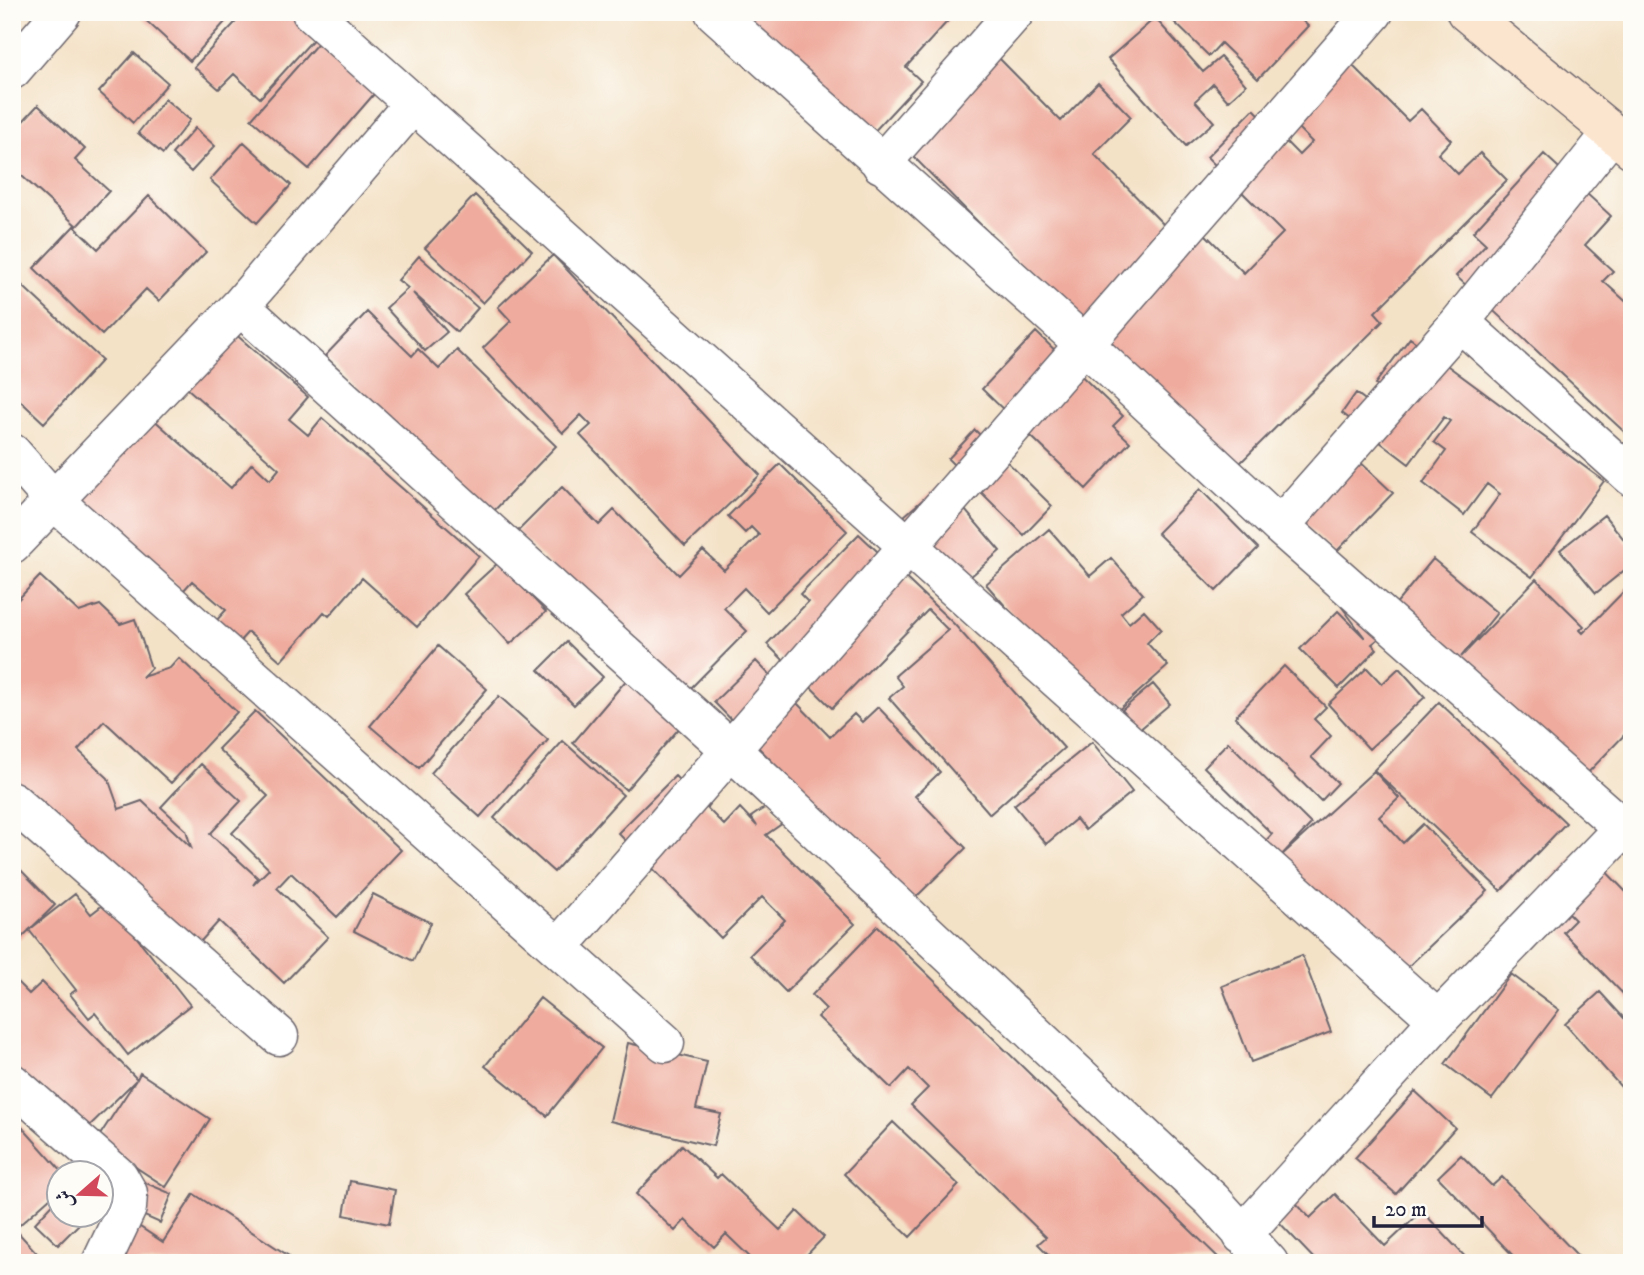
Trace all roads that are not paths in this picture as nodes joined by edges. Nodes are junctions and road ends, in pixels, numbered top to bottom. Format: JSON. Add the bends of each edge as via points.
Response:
{"nodes":[{"id":1,"x":62,"y":12,"type":"edge"},
{"id":2,"x":311,"y":12,"type":"edge"},
{"id":3,"x":714,"y":12,"type":"edge"},
{"id":4,"x":1015,"y":12,"type":"edge"},
{"id":5,"x":1374,"y":12,"type":"edge"},
{"id":6,"x":1466,"y":12,"type":"edge"},
{"id":7,"x":12,"y":70,"type":"edge"},
{"id":8,"x":413,"y":104,"type":"junction"},
{"id":9,"x":1622,"y":141,"type":"edge"},
{"id":10,"x":881,"y":164,"type":"junction"},
{"id":11,"x":240,"y":306,"type":"junction"},
{"id":12,"x":1460,"y":322,"type":"junction"},
{"id":13,"x":1084,"y":344,"type":"junction"},
{"id":14,"x":12,"y":453,"type":"edge"},
{"id":15,"x":1632,"y":477,"type":"edge"},
{"id":16,"x":53,"y":500,"type":"junction"},
{"id":17,"x":1280,"y":526,"type":"junction"},
{"id":18,"x":12,"y":544,"type":"edge"},
{"id":19,"x":909,"y":548,"type":"junction"},
{"id":20,"x":731,"y":750,"type":"junction"},
{"id":21,"x":12,"y":801,"type":"edge"},
{"id":22,"x":1629,"y":828,"type":"edge"},
{"id":23,"x":558,"y":948,"type":"junction"},
{"id":24,"x":1437,"y":1020,"type":"junction"},
{"id":25,"x":279,"y":1036,"type":"dead end"},
{"id":26,"x":664,"y":1043,"type":"dead end"},
{"id":27,"x":12,"y":1083,"type":"edge"},
{"id":28,"x":1242,"y":1235,"type":"junction"},
{"id":29,"x":101,"y":1263,"type":"edge"},
{"id":30,"x":1269,"y":1263,"type":"edge"}],
"edges":[{"from":1,"to":7,"type":"street"},
{"from":2,"to":8,"type":"street"},
{"from":3,"to":10,"type":"street"},
{"from":4,"to":10,"type":"street"},
{"from":5,"to":13,"type":"street"},
{"from":6,"to":9,"type":"street"},
{"from":8,"to":11,"type":"street"},
{"from":8,"to":19,"type":"street"},
{"from":9,"to":12,"type":"street"},
{"from":10,"to":13,"type":"street"},
{"from":11,"to":16,"type":"street"},
{"from":11,"to":20,"type":"street"},
{"from":12,"to":15,"type":"street"},
{"from":12,"to":17,"type":"street"},
{"from":13,"to":17,"type":"street"},
{"from":13,"to":19,"type":"street"},
{"from":14,"to":16,"type":"street"},
{"from":16,"to":18,"type":"street"},
{"from":16,"to":23,"type":"street"},
{"from":17,"to":22,"type":"street"},
{"from":19,"to":20,"type":"street"},
{"from":19,"to":24,"type":"street"},
{"from":20,"to":23,"type":"street"},
{"from":20,"to":28,"type":"street","via":[[1212,1200]]},
{"from":21,"to":25,"type":"street"},
{"from":22,"to":24,"type":"street"},
{"from":23,"to":26,"type":"street"},
{"from":24,"to":28,"type":"street"},
{"from":27,"to":29,"type":"street","via":[[119,1177],[128,1193],[127,1208]]},
{"from":28,"to":30,"type":"street"}]}
